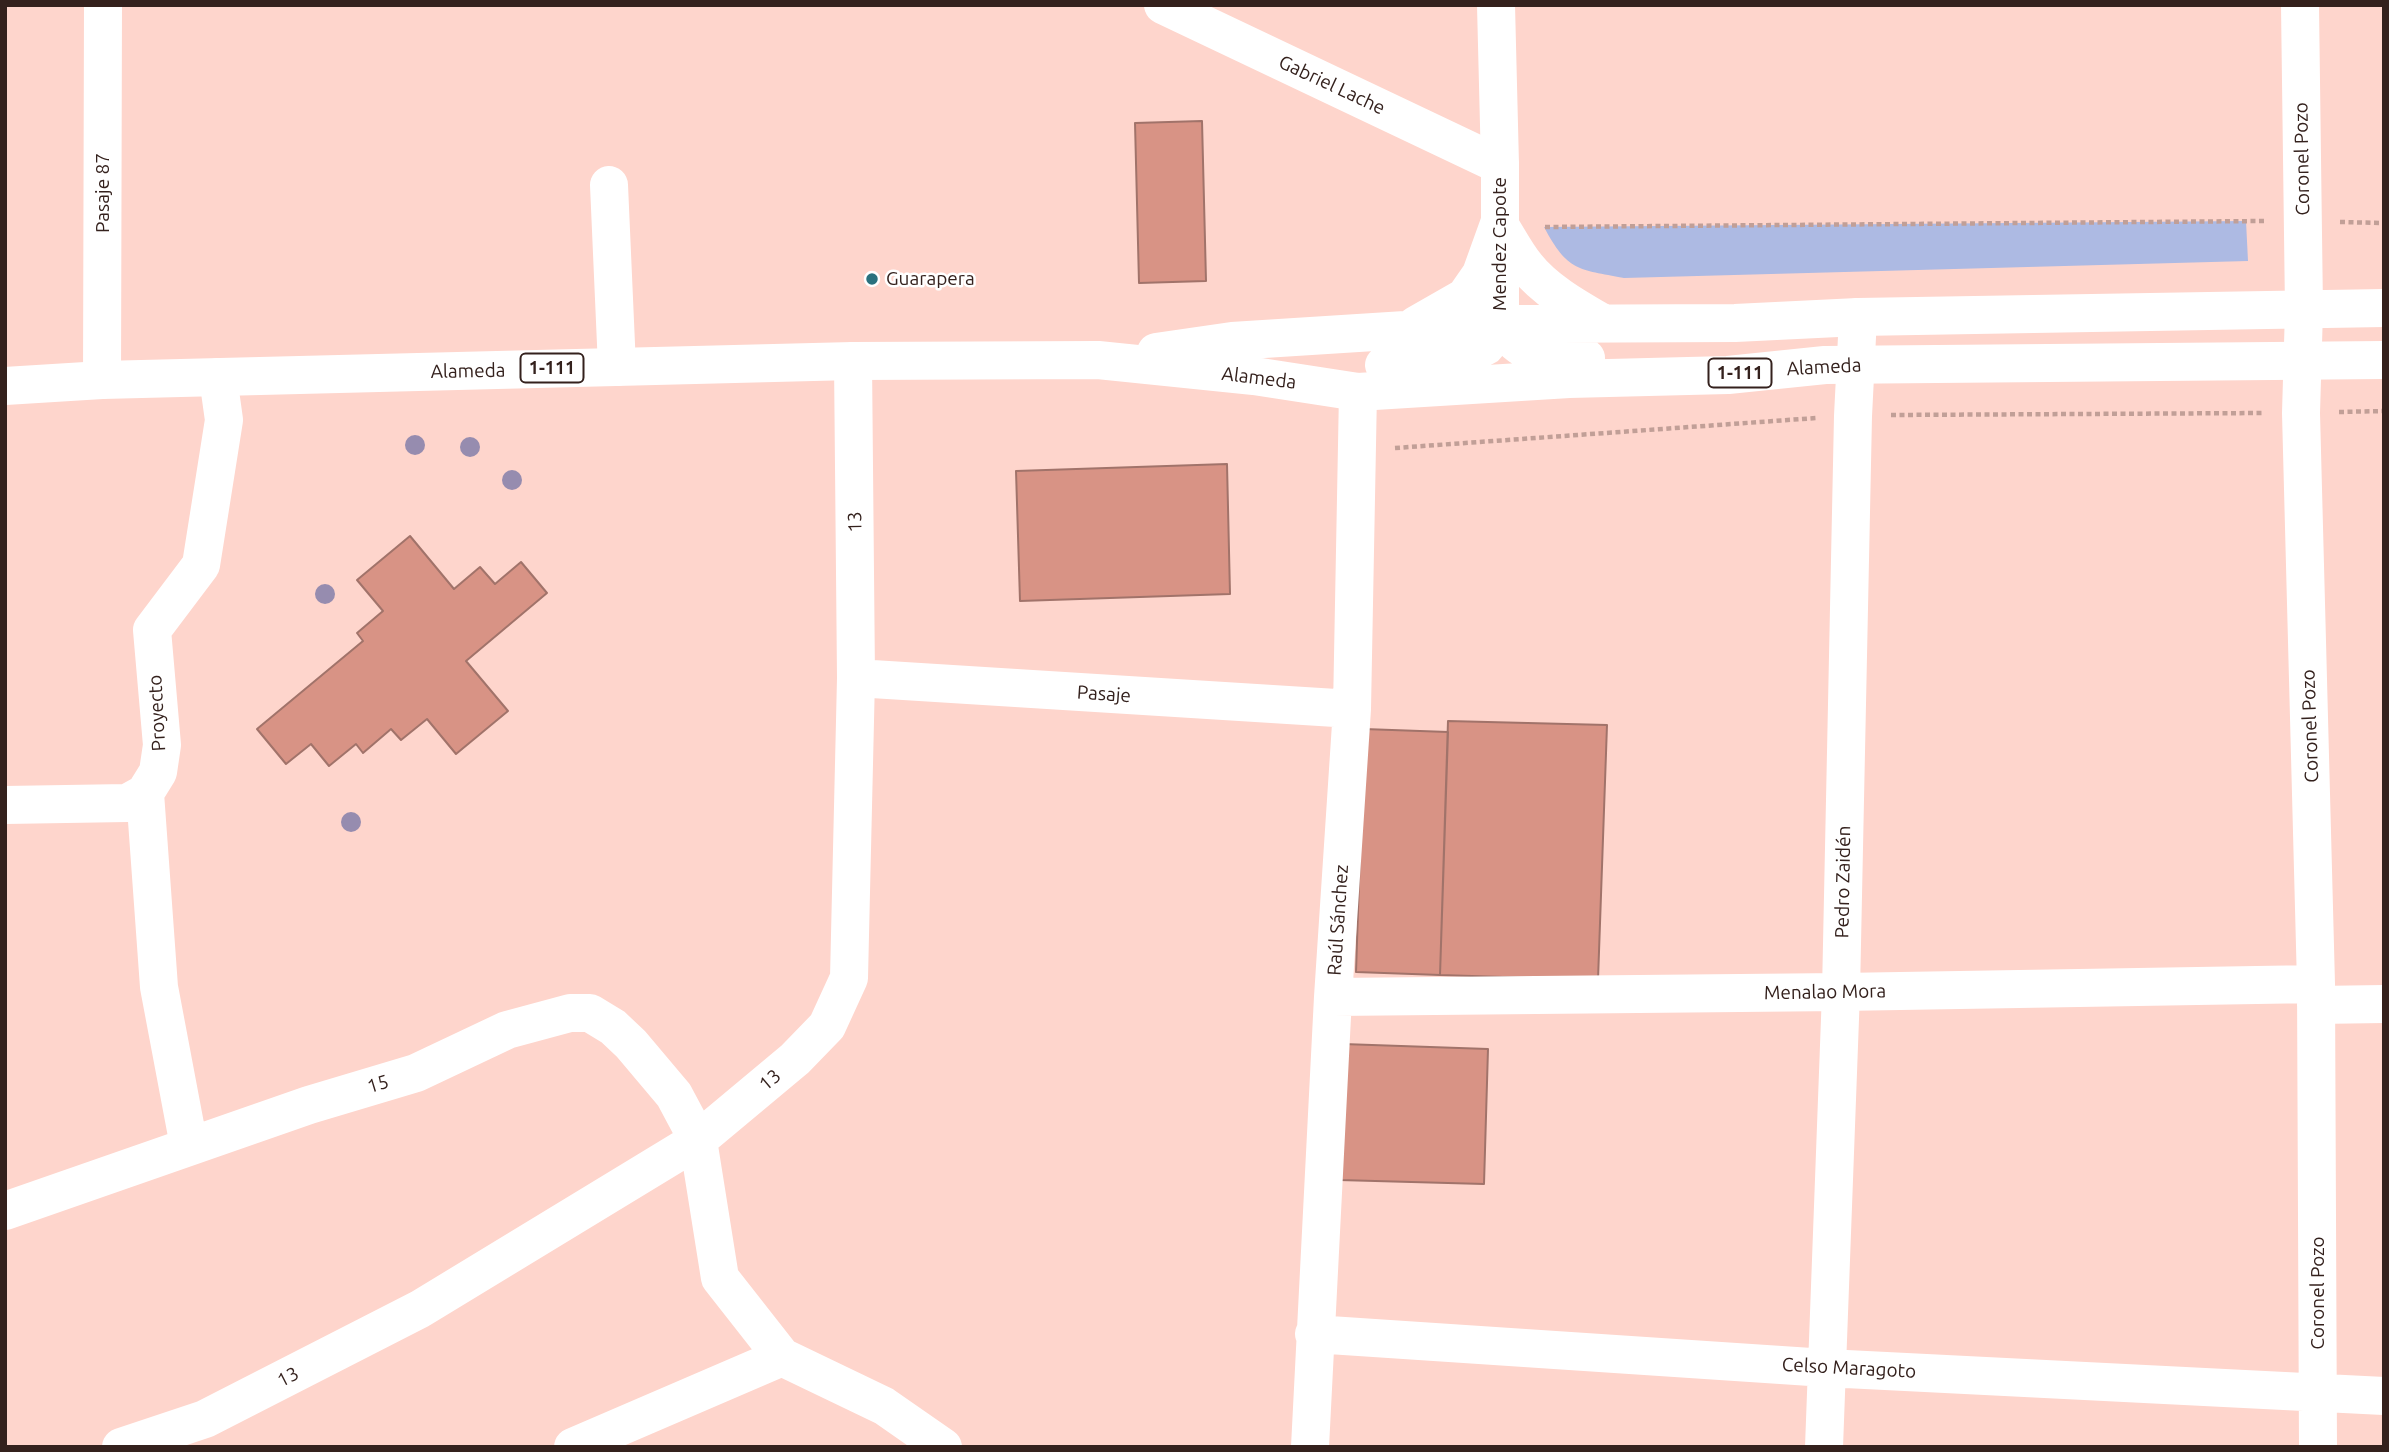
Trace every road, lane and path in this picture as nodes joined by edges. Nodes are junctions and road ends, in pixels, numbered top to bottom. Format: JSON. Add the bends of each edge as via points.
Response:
{"nodes":[{"id":1,"x":103,"y":5,"type":"edge"},
{"id":2,"x":1163,"y":5,"type":"edge"},
{"id":3,"x":1496,"y":5,"type":"edge"},
{"id":4,"x":2300,"y":5,"type":"edge"},
{"id":5,"x":1500,"y":165,"type":"junction"},
{"id":6,"x":609,"y":185,"type":"dead end"},
{"id":7,"x":2302,"y":222,"type":"junction"},
{"id":8,"x":2384,"y":223,"type":"edge"},
{"id":9,"x":1499,"y":224,"type":"junction"},
{"id":10,"x":1545,"y":227,"type":"dead end"},
{"id":11,"x":2384,"y":308,"type":"edge"},
{"id":12,"x":2304,"y":310,"type":"junction"},
{"id":13,"x":1858,"y":317,"type":"junction"},
{"id":14,"x":1601,"y":322,"type":"junction"},
{"id":15,"x":1500,"y":324,"type":"junction"},
{"id":16,"x":1405,"y":331,"type":"junction"},
{"id":17,"x":1098,"y":360,"type":"junction"},
{"id":18,"x":2384,"y":360,"type":"edge"},
{"id":19,"x":853,"y":361,"type":"junction"},
{"id":20,"x":2302,"y":363,"type":"junction"},
{"id":21,"x":1840,"y":365,"type":"junction"},
{"id":22,"x":617,"y":367,"type":"junction"},
{"id":23,"x":1254,"y":376,"type":"junction"},
{"id":24,"x":218,"y":377,"type":"junction"},
{"id":25,"x":102,"y":380,"type":"junction"},
{"id":26,"x":5,"y":386,"type":"edge"},
{"id":27,"x":1357,"y":392,"type":"junction"},
{"id":28,"x":856,"y":678,"type":"junction"},
{"id":29,"x":1352,"y":709,"type":"junction"},
{"id":30,"x":145,"y":793,"type":"junction"},
{"id":31,"x":5,"y":805,"type":"edge"},
{"id":32,"x":1841,"y":992,"type":"junction"},
{"id":33,"x":2316,"y":995,"type":"junction"},
{"id":34,"x":1333,"y":997,"type":"junction"},
{"id":35,"x":2384,"y":1004,"type":"edge"},
{"id":36,"x":698,"y":1140,"type":"junction"},
{"id":37,"x":189,"y":1146,"type":"junction"},
{"id":38,"x":5,"y":1211,"type":"edge"},
{"id":39,"x":1314,"y":1334,"type":"junction"},
{"id":40,"x":782,"y":1357,"type":"junction"},
{"id":41,"x":1826,"y":1368,"type":"junction"},
{"id":42,"x":2318,"y":1391,"type":"junction"},
{"id":43,"x":2384,"y":1396,"type":"edge"},
{"id":44,"x":210,"y":1433,"type":"edge"},
{"id":45,"x":121,"y":1447,"type":"edge"},
{"id":46,"x":573,"y":1447,"type":"edge"},
{"id":47,"x":943,"y":1447,"type":"edge"},
{"id":48,"x":1310,"y":1447,"type":"edge"},
{"id":49,"x":1824,"y":1447,"type":"edge"},
{"id":50,"x":2318,"y":1447,"type":"edge"}],
"edges":[{"from":1,"to":25,"type":"street","name":"Pasaje 87"},
{"from":2,"to":5,"type":"street","name":"Gabriel Lache"},
{"from":3,"to":5,"type":"street","name":"Mendez Capote"},
{"from":4,"to":7,"type":"street","name":"Coronel Pozo"},
{"from":5,"to":9,"type":"street","name":"Mendez Capote"},
{"from":6,"to":22,"type":"street"},
{"from":7,"to":8,"type":"path"},
{"from":7,"to":10,"type":"path"},
{"from":7,"to":12,"type":"street","name":"Coronel Pozo"},
{"from":9,"to":14,"type":"street","via":[[1526,266],[1544,284]]},
{"from":9,"to":15,"type":"street","name":"Mendez Capote"},
{"from":9,"to":16,"type":"street","via":[[1481,274],[1465,297]]},
{"from":11,"to":12,"type":"street","name":"Alameda","number":"1-111"},
{"from":12,"to":13,"type":"street","name":"Alameda","number":"1-111"},
{"from":12,"to":20,"type":"street","name":"Coronel Pozo"},
{"from":13,"to":14,"type":"street","name":"Alameda","number":"1-111","via":[[1735,323]]},
{"from":13,"to":21,"type":"street","name":"Pedro Zaidén"},
{"from":14,"to":15,"type":"street","name":"Alameda","number":"1-111"},
{"from":15,"to":16,"type":"street","name":"Alameda","number":"1-111"},
{"from":15,"to":21,"type":"street","via":[[1510,339],[1535,356]]},
{"from":15,"to":23,"type":"street","via":[[1486,346],[1458,358]]},
{"from":16,"to":17,"type":"street","name":"Alameda","number":"1-111","via":[[1232,341]]},
{"from":17,"to":19,"type":"street","name":"Alameda","number":"1-111"},
{"from":17,"to":23,"type":"street","name":"Alameda","number":"1-111"},
{"from":18,"to":20,"type":"street","name":"Alameda","number":"1-111"},
{"from":19,"to":22,"type":"street","name":"Alameda","number":"1-111"},
{"from":19,"to":28,"type":"street","name":"13"},
{"from":20,"to":21,"type":"street","name":"Alameda","number":"1-111"},
{"from":20,"to":33,"type":"street","name":"Coronel Pozo"},
{"from":21,"to":27,"type":"street","name":"Alameda","number":"1-111"},
{"from":21,"to":32,"type":"street","name":"Pedro Zaidén"},
{"from":22,"to":24,"type":"street","name":"Alameda","number":"1-111"},
{"from":23,"to":27,"type":"street","name":"Alameda","number":"1-111"},
{"from":24,"to":25,"type":"street","name":"Alameda","number":"1-111"},
{"from":24,"to":30,"type":"street","name":"Proyecto","via":[[224,420],[201,565],[152,630],[162,745],[158,772]]},
{"from":25,"to":26,"type":"street","name":"Alameda","number":"1-111"},
{"from":27,"to":29,"type":"street","name":"Raúl Sánchez"},
{"from":28,"to":29,"type":"street","name":"Pasaje"},
{"from":28,"to":36,"type":"street","name":"13","via":[[849,978],[827,1026],[795,1059]]},
{"from":29,"to":34,"type":"street","name":"Raúl Sánchez"},
{"from":30,"to":31,"type":"street","via":[[127,803]]},
{"from":30,"to":37,"type":"street","name":"Proyecto","via":[[159,987]]},
{"from":32,"to":33,"type":"street","name":"Menalao Mora"},
{"from":32,"to":34,"type":"street","name":"Menalao Mora"},
{"from":32,"to":41,"type":"street","name":"Pedro Zaidén"},
{"from":33,"to":35,"type":"street","name":"Menalao Mora"},
{"from":33,"to":42,"type":"street","name":"Coronel Pozo"},
{"from":34,"to":39,"type":"street","name":"Raúl Sánchez"},
{"from":36,"to":37,"type":"street","name":"15","via":[[674,1096],[613,1027],[590,1013],[570,1013],[508,1030],[416,1073]]},
{"from":36,"to":40,"type":"street","name":"15","via":[[720,1278]]},
{"from":36,"to":44,"type":"street","name":"13"},
{"from":37,"to":38,"type":"street","name":"15"},
{"from":39,"to":41,"type":"street","name":"Celso Maragoto"},
{"from":39,"to":48,"type":"street","name":"Raúl Sánchez"},
{"from":40,"to":46,"type":"street"},
{"from":40,"to":47,"type":"street","via":[[884,1406]]},
{"from":41,"to":42,"type":"street","name":"Celso Maragoto"},
{"from":41,"to":49,"type":"street","name":"Pedro Zaidén"},
{"from":42,"to":43,"type":"street","name":"Celso Maragoto"},
{"from":42,"to":50,"type":"street","name":"Coronel Pozo"},
{"from":44,"to":45,"type":"street","name":"13"}]}
